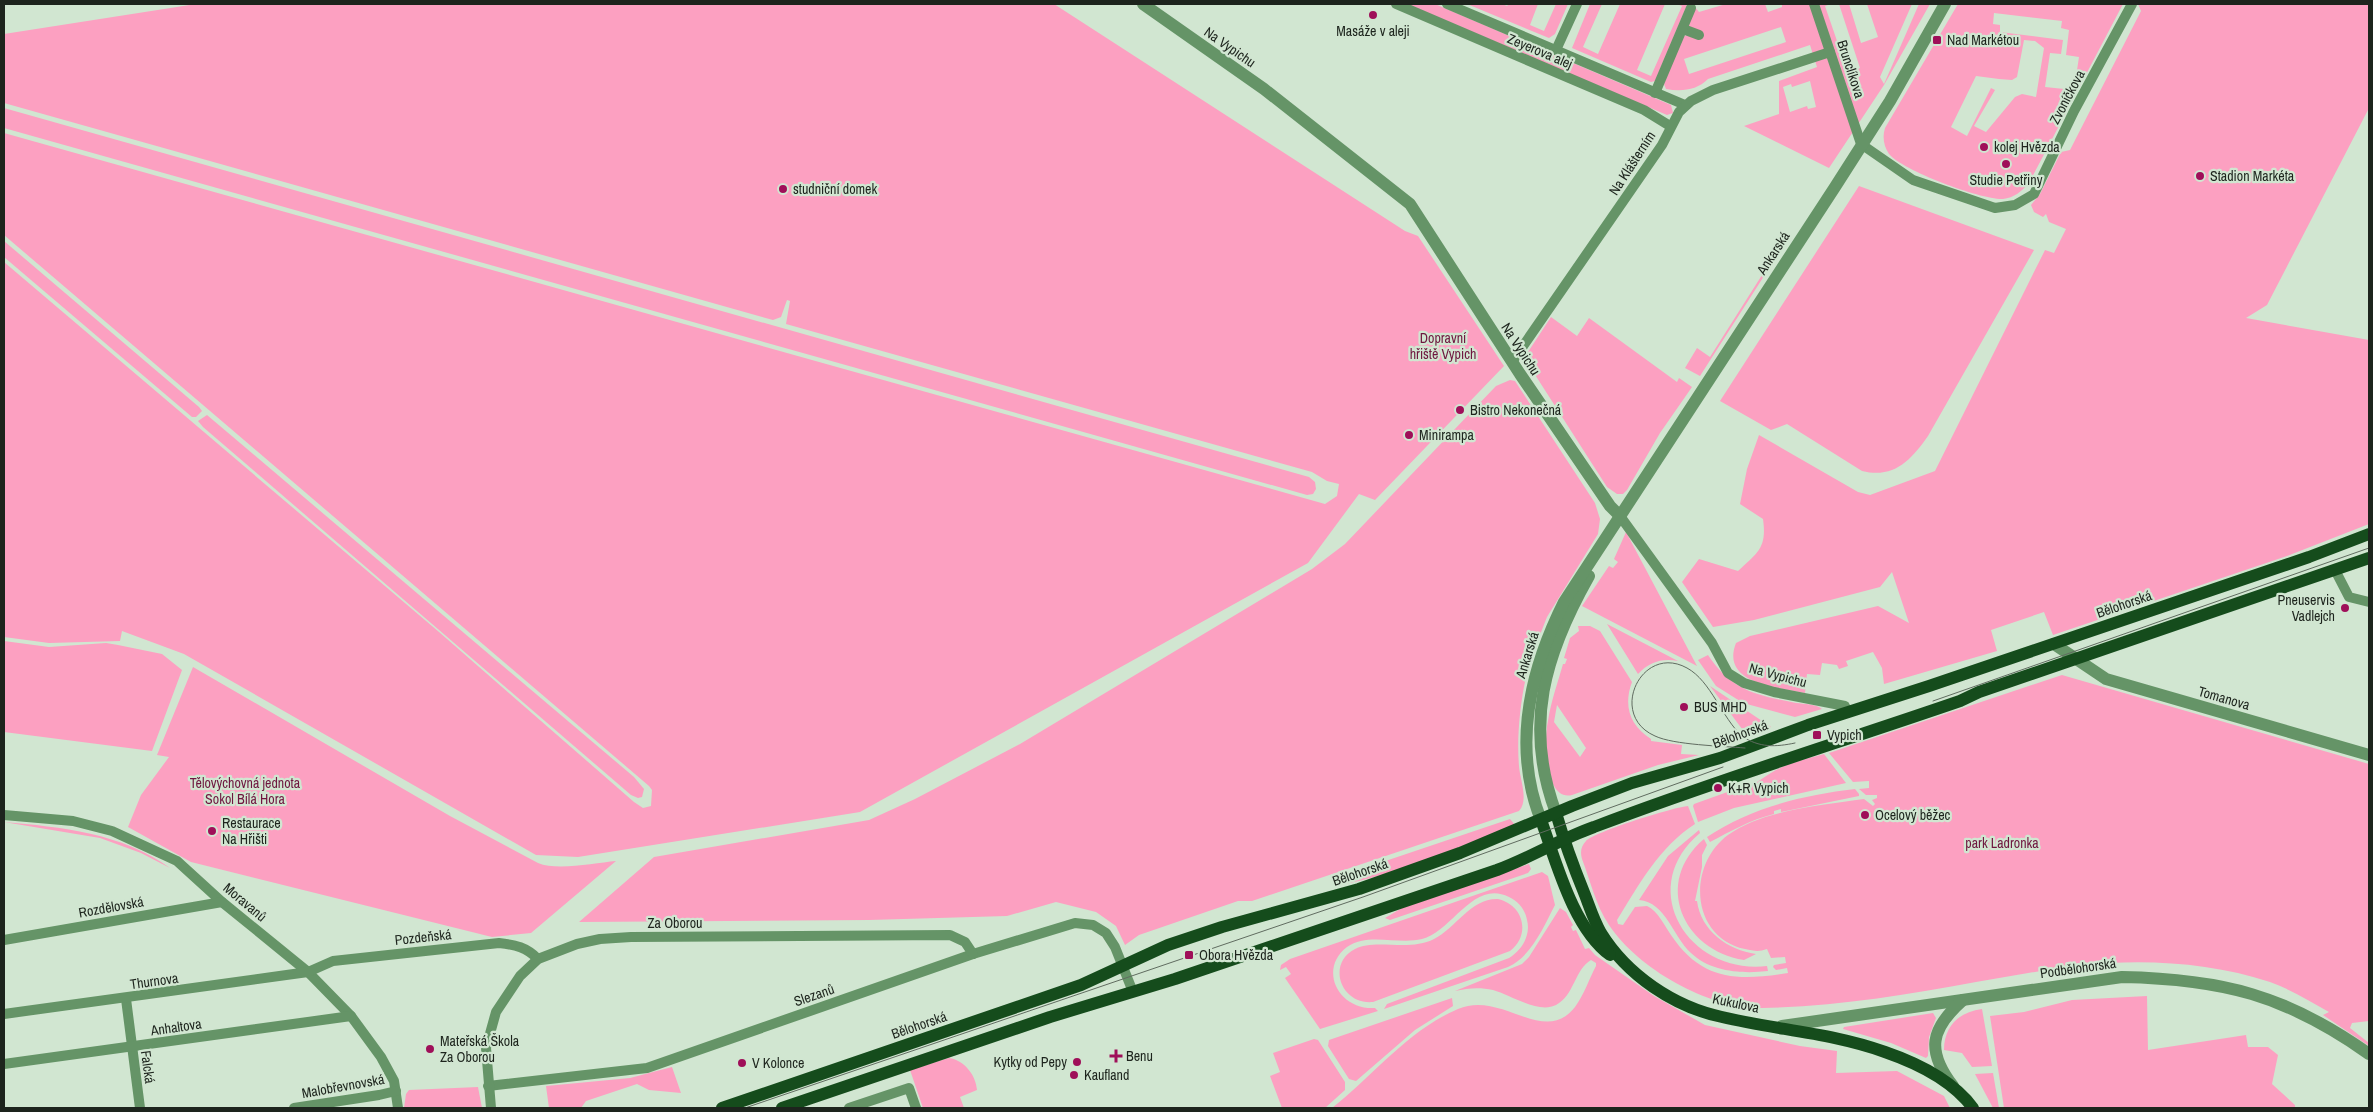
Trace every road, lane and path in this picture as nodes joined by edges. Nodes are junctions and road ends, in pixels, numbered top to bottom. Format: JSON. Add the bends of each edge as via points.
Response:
{"nodes":[{"id":1,"x":1144,"y":4,"type":"edge"},
{"id":2,"x":1396,"y":4,"type":"edge"},
{"id":3,"x":1447,"y":4,"type":"edge"},
{"id":4,"x":1577,"y":4,"type":"edge"},
{"id":5,"x":1814,"y":4,"type":"edge"},
{"id":6,"x":1945,"y":4,"type":"edge"},
{"id":7,"x":2132,"y":4,"type":"edge"},
{"id":8,"x":1691,"y":8,"type":"dead end"},
{"id":9,"x":1683,"y":28,"type":"junction"},
{"id":10,"x":1699,"y":35,"type":"dead end"},
{"id":11,"x":1556,"y":50,"type":"junction"},
{"id":12,"x":1830,"y":52,"type":"junction"},
{"id":13,"x":1655,"y":93,"type":"junction"},
{"id":14,"x":1685,"y":105,"type":"junction"},
{"id":15,"x":1670,"y":126,"type":"junction"},
{"id":16,"x":1861,"y":144,"type":"junction"},
{"id":17,"x":1512,"y":362,"type":"junction"},
{"id":18,"x":1620,"y":516,"type":"junction"},
{"id":19,"x":2369,"y":534,"type":"edge"},
{"id":20,"x":2369,"y":558,"type":"edge"},
{"id":21,"x":2335,"y":570,"type":"junction"},
{"id":22,"x":2369,"y":602,"type":"edge"},
{"id":23,"x":2054,"y":644,"type":"junction"},
{"id":24,"x":2075,"y":659,"type":"junction"},
{"id":25,"x":1847,"y":713,"type":"junction"},
{"id":26,"x":2367,"y":752,"type":"edge"},
{"id":27,"x":1556,"y":813,"type":"junction"},
{"id":28,"x":4,"y":814,"type":"edge"},
{"id":29,"x":1541,"y":820,"type":"junction"},
{"id":30,"x":1564,"y":840,"type":"junction"},
{"id":31,"x":1551,"y":846,"type":"junction"},
{"id":32,"x":222,"y":902,"type":"junction"},
{"id":33,"x":4,"y":940,"type":"edge"},
{"id":34,"x":973,"y":954,"type":"junction"},
{"id":35,"x":538,"y":959,"type":"junction"},
{"id":36,"x":1123,"y":966,"type":"junction"},
{"id":37,"x":308,"y":972,"type":"junction"},
{"id":38,"x":1634,"y":972,"type":"junction"},
{"id":39,"x":1133,"y":992,"type":"junction"},
{"id":40,"x":126,"y":999,"type":"junction"},
{"id":41,"x":1963,"y":1000,"type":"junction"},
{"id":42,"x":4,"y":1014,"type":"edge"},
{"id":43,"x":351,"y":1016,"type":"junction"},
{"id":44,"x":1776,"y":1027,"type":"junction"},
{"id":45,"x":132,"y":1047,"type":"junction"},
{"id":46,"x":2369,"y":1054,"type":"edge"},
{"id":47,"x":4,"y":1064,"type":"edge"},
{"id":48,"x":488,"y":1086,"type":"junction"},
{"id":49,"x":1954,"y":1088,"type":"junction"},
{"id":50,"x":396,"y":1091,"type":"junction"},
{"id":51,"x":140,"y":1108,"type":"edge"},
{"id":52,"x":294,"y":1108,"type":"edge"},
{"id":53,"x":398,"y":1108,"type":"edge"},
{"id":54,"x":491,"y":1108,"type":"edge"},
{"id":55,"x":722,"y":1108,"type":"edge"},
{"id":56,"x":782,"y":1108,"type":"edge"},
{"id":57,"x":849,"y":1108,"type":"edge"},
{"id":58,"x":916,"y":1108,"type":"edge"},
{"id":59,"x":1973,"y":1108,"type":"edge"}],
"edges":[{"from":1,"to":17,"type":"street","name":"Na Vypichu","via":[[1264,89],[1410,204]]},
{"from":2,"to":15,"type":"street","name":"Zeyerova alej","via":[[1644,110]]},
{"from":3,"to":11,"type":"street","name":"Zeyerova alej"},
{"from":4,"to":11,"type":"street","name":"Zeyerova alej"},
{"from":5,"to":12,"type":"street","name":"Brunclíkova"},
{"from":6,"to":16,"type":"street","name":"Ankarská","via":[[1890,101]]},
{"from":7,"to":16,"type":"street","name":"Zvoníčkova","via":[[2034,194],[2015,205],[1995,208],[1913,180]]},
{"from":8,"to":9,"type":"street"},
{"from":9,"to":10,"type":"street"},
{"from":9,"to":13,"type":"street"},
{"from":11,"to":13,"type":"street","name":"Zeyerova alej"},
{"from":12,"to":14,"type":"street","name":"Na Klášterním","via":[[1712,90]]},
{"from":12,"to":16,"type":"street","name":"Brunclíkova"},
{"from":13,"to":14,"type":"street","name":"Zeyerova alej"},
{"from":14,"to":15,"type":"street","name":"Na Klášterním"},
{"from":15,"to":17,"type":"street","name":"Na Klášterním","via":[[1656,153]]},
{"from":16,"to":18,"type":"street","name":"Ankarská"},
{"from":17,"to":18,"type":"street","name":"Na Vypichu"},
{"from":18,"to":25,"type":"street","name":"Na Vypichu","via":[[1712,643],[1728,674],[1744,683],[1774,692],[1845,706]]},
{"from":18,"to":27,"type":"street","name":"Ankarská","via":[[1564,622],[1546,679],[1541,711],[1541,752],[1544,778]]},
{"from":18,"to":29,"type":"street","name":"Ankarská","via":[[1565,599],[1538,661],[1530,700],[1526,757],[1530,787]]},
{"from":19,"to":23,"type":"main road","name":"Bělohorská"},
{"from":20,"to":21,"type":"main road"},
{"from":21,"to":22,"type":"street","via":[[2349,597]]},
{"from":21,"to":24,"type":"main road"},
{"from":23,"to":24,"type":"street","name":"Tomanova"},
{"from":23,"to":25,"type":"main road","name":"Bělohorská"},
{"from":24,"to":26,"type":"street","name":"Tomanova","via":[[2106,679]]},
{"from":24,"to":30,"type":"main road","via":[[1728,778]]},
{"from":25,"to":27,"type":"main road","name":"Bělohorská","via":[[1720,758],[1632,783]]},
{"from":27,"to":29,"type":"main road","name":"Bělohorská"},
{"from":27,"to":30,"type":"main road","name":"Kukulova"},
{"from":28,"to":32,"type":"street","name":"Moravanů","via":[[73,821],[112,831],[177,861]]},
{"from":29,"to":31,"type":"main road"},
{"from":29,"to":36,"type":"main road","name":"Bělohorská","via":[[1359,889],[1210,930],[1159,948]]},
{"from":30,"to":31,"type":"main road"},
{"from":30,"to":38,"type":"main road","name":"Kukulova","via":[[1600,931]]},
{"from":31,"to":38,"type":"main road","via":[[1572,901],[1588,931],[1602,949]]},
{"from":31,"to":39,"type":"main road","via":[[1497,870]]},
{"from":32,"to":33,"type":"street","name":"Rozdělovská"},
{"from":32,"to":37,"type":"street","name":"Moravanů"},
{"from":34,"to":35,"type":"street","name":"Za Oborou","via":[[965,942],[950,935],[631,937],[577,944]]},
{"from":34,"to":36,"type":"street","name":"Slezanů","via":[[1082,923],[1104,930]]},
{"from":34,"to":48,"type":"street","name":"Slezanů","via":[[647,1068]]},
{"from":35,"to":37,"type":"street","name":"Pozdeňská","via":[[518,945],[499,943],[333,961]]},
{"from":35,"to":48,"type":"street","name":"Za Oborou","via":[[520,976],[496,1012],[486,1048]]},
{"from":36,"to":39,"type":"street"},
{"from":36,"to":55,"type":"main road","name":"Bělohorská","via":[[1063,992]]},
{"from":37,"to":40,"type":"street","name":"Thurnova"},
{"from":37,"to":43,"type":"street","name":"Moravanů"},
{"from":38,"to":44,"type":"main road","name":"Kukulova","via":[[1696,1010]]},
{"from":39,"to":56,"type":"main road"},
{"from":40,"to":42,"type":"street","name":"Thurnova"},
{"from":40,"to":45,"type":"street","name":"Falcká"},
{"from":41,"to":44,"type":"street","name":"Podbělohorská"},
{"from":41,"to":46,"type":"street","name":"Podbělohorská","via":[[2122,977],[2204,982],[2242,990],[2304,1014]]},
{"from":41,"to":49,"type":"street","via":[[1951,1011],[1935,1039],[1935,1055]]},
{"from":43,"to":45,"type":"street","name":"Anhaltova"},
{"from":43,"to":50,"type":"street","name":"Moravanů","via":[[381,1056]]},
{"from":44,"to":49,"type":"main road","name":"Kukulova","via":[[1861,1044],[1908,1061]]},
{"from":45,"to":47,"type":"street","name":"Anhaltova"},
{"from":45,"to":51,"type":"street","name":"Falcká"},
{"from":48,"to":54,"type":"street","name":"Za Oborou"},
{"from":49,"to":59,"type":"main road","name":"Kukulova"},
{"from":50,"to":52,"type":"street","name":"Malobřevnovská"},
{"from":50,"to":53,"type":"street","name":"Moravanů"},
{"from":57,"to":58,"type":"street","via":[[909,1088]]}]}
